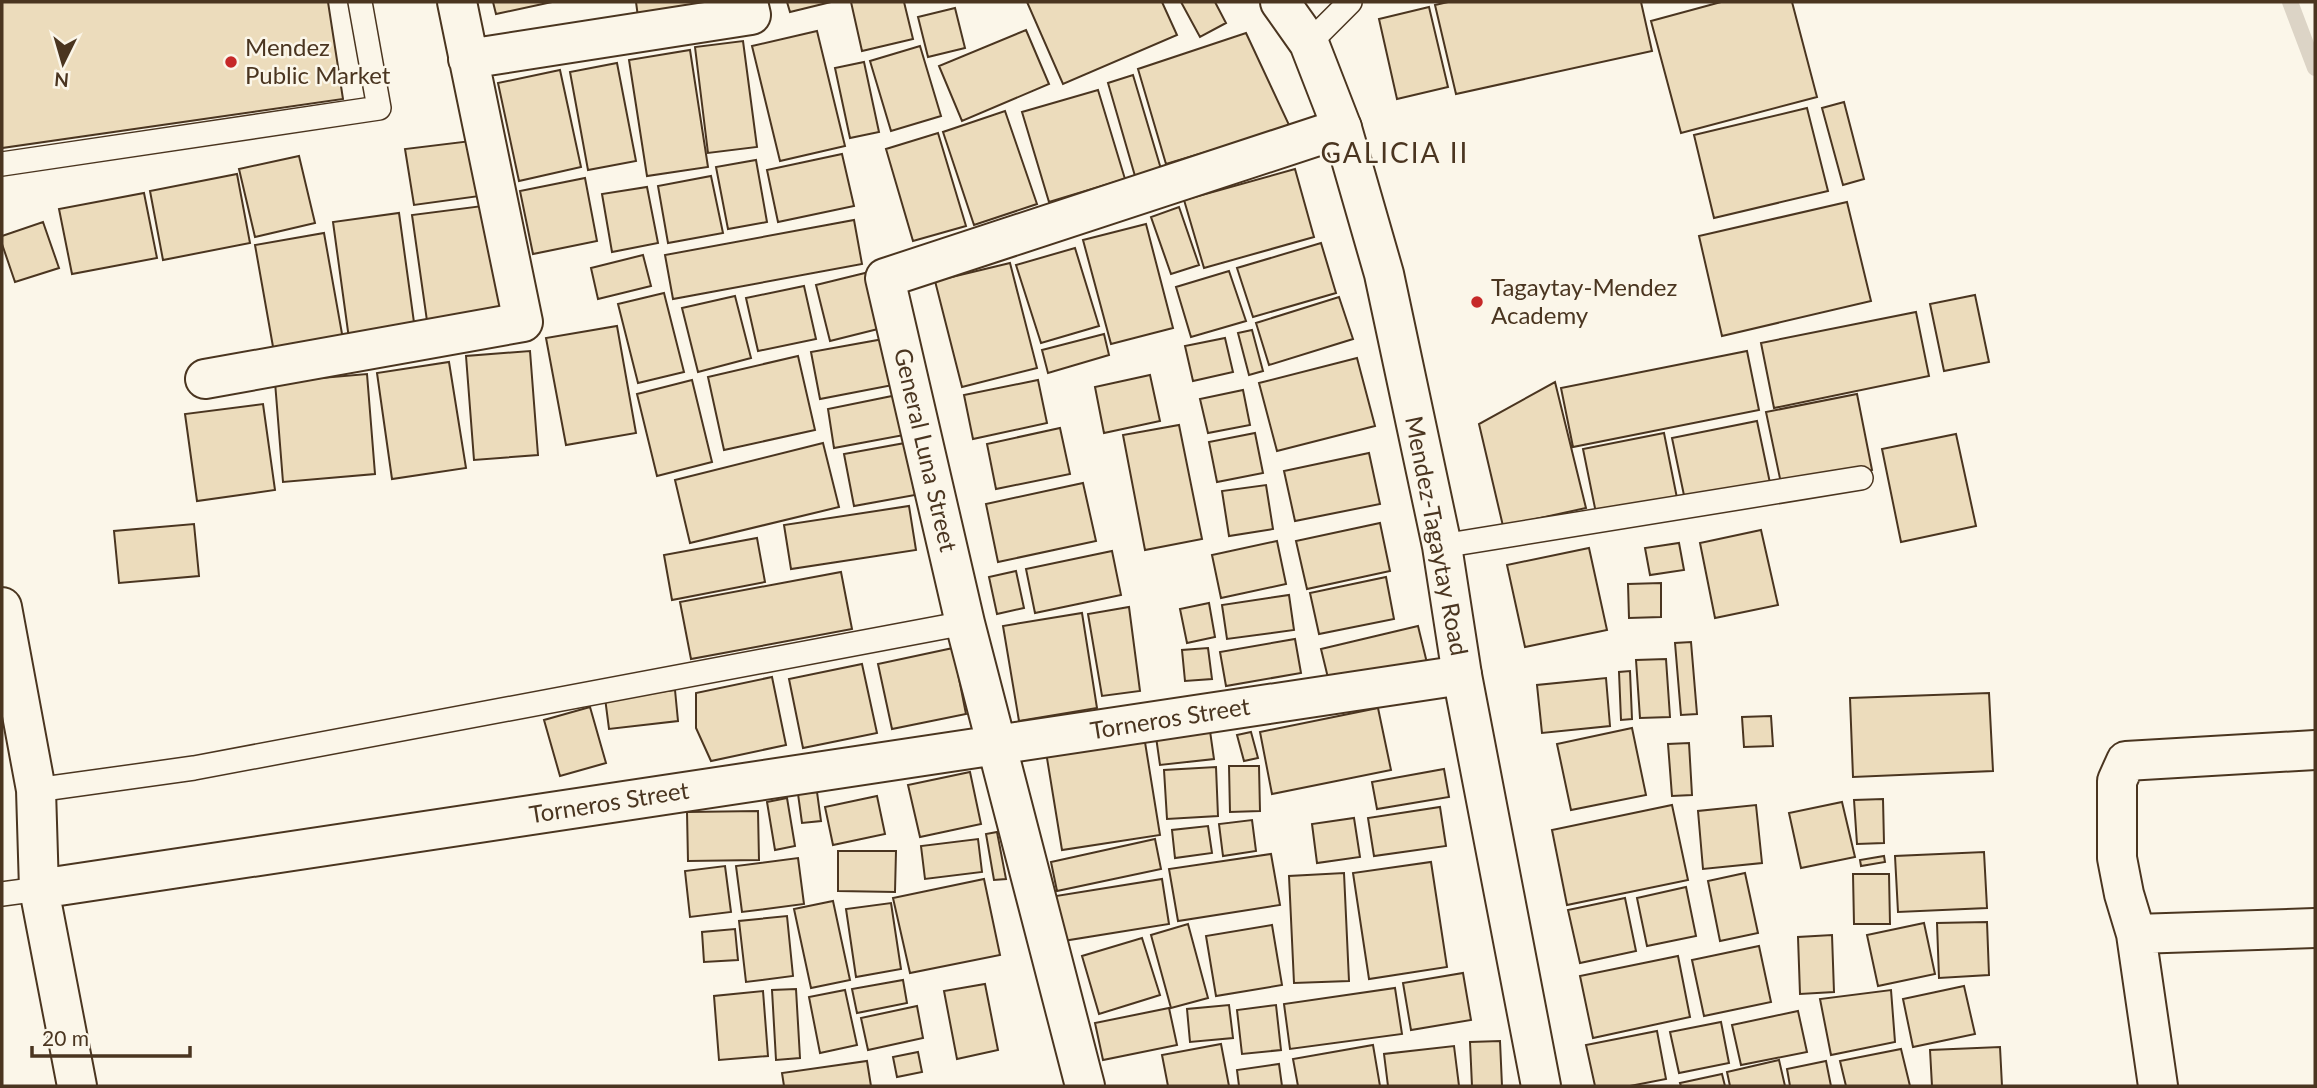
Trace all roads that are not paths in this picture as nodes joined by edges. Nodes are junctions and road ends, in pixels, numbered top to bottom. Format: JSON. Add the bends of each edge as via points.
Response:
{"nodes":[{"id":1,"x":360,"y":2,"type":"edge"},
{"id":2,"x":457,"y":2,"type":"edge"},
{"id":3,"x":748,"y":2,"type":"edge"},
{"id":4,"x":1280,"y":2,"type":"edge"},
{"id":5,"x":1350,"y":2,"type":"edge"},
{"id":6,"x":1309,"y":43,"type":"junction"},
{"id":7,"x":467,"y":59,"type":"junction"},
{"id":8,"x":1342,"y":128,"type":"junction"},
{"id":9,"x":2,"y":164,"type":"edge"},
{"id":10,"x":205,"y":379,"type":"dead end"},
{"id":11,"x":1861,"y":478,"type":"dead end"},
{"id":12,"x":1443,"y":546,"type":"junction"},
{"id":13,"x":2,"y":607,"type":"edge"},
{"id":14,"x":965,"y":623,"type":"junction"},
{"id":15,"x":1462,"y":675,"type":"junction"},
{"id":16,"x":997,"y":745,"type":"junction"},
{"id":17,"x":2315,"y":750,"type":"edge"},
{"id":18,"x":36,"y":790,"type":"junction"},
{"id":19,"x":39,"y":889,"type":"junction"},
{"id":20,"x":2,"y":894,"type":"edge"},
{"id":21,"x":2315,"y":928,"type":"edge"},
{"id":22,"x":2136,"y":934,"type":"junction"},
{"id":23,"x":77,"y":1086,"type":"edge"},
{"id":24,"x":1085,"y":1086,"type":"edge"},
{"id":25,"x":1541,"y":1086,"type":"edge"},
{"id":26,"x":2158,"y":1086,"type":"edge"}],
"edges":[{"from":1,"to":9,"type":"lane","via":[[379,108]]},
{"from":2,"to":7,"type":"street"},
{"from":3,"to":7,"type":"street","via":[[751,15]]},
{"from":4,"to":6,"type":"street","name":"Mendez-Tagaytay Road"},
{"from":5,"to":6,"type":"lane"},
{"from":6,"to":8,"type":"street","name":"Mendez-Tagaytay Road"},
{"from":7,"to":10,"type":"street","via":[[523,322]]},
{"from":8,"to":12,"type":"street","name":"Mendez-Tagaytay Road","via":[[1384,274]]},
{"from":8,"to":14,"type":"street","name":"General Luna Street","via":[[885,278]]},
{"from":11,"to":12,"type":"lane"},
{"from":12,"to":15,"type":"street","name":"Mendez-Tagaytay Road"},
{"from":13,"to":18,"type":"street"},
{"from":14,"to":16,"type":"street","name":"General Luna Street"},
{"from":14,"to":18,"type":"lane","via":[[194,768]]},
{"from":15,"to":16,"type":"street","name":"Torneros Street"},
{"from":15,"to":25,"type":"street","name":"Mendez-Tagaytay Road"},
{"from":16,"to":19,"type":"street","name":"Torneros Street"},
{"from":16,"to":24,"type":"street","name":"General Luna Street"},
{"from":17,"to":22,"type":"street","via":[[2126,761],[2117,781],[2117,858]]},
{"from":18,"to":19,"type":"street"},
{"from":19,"to":20,"type":"lane"},
{"from":19,"to":23,"type":"street"},
{"from":21,"to":22,"type":"street"},
{"from":22,"to":26,"type":"street"}]}
